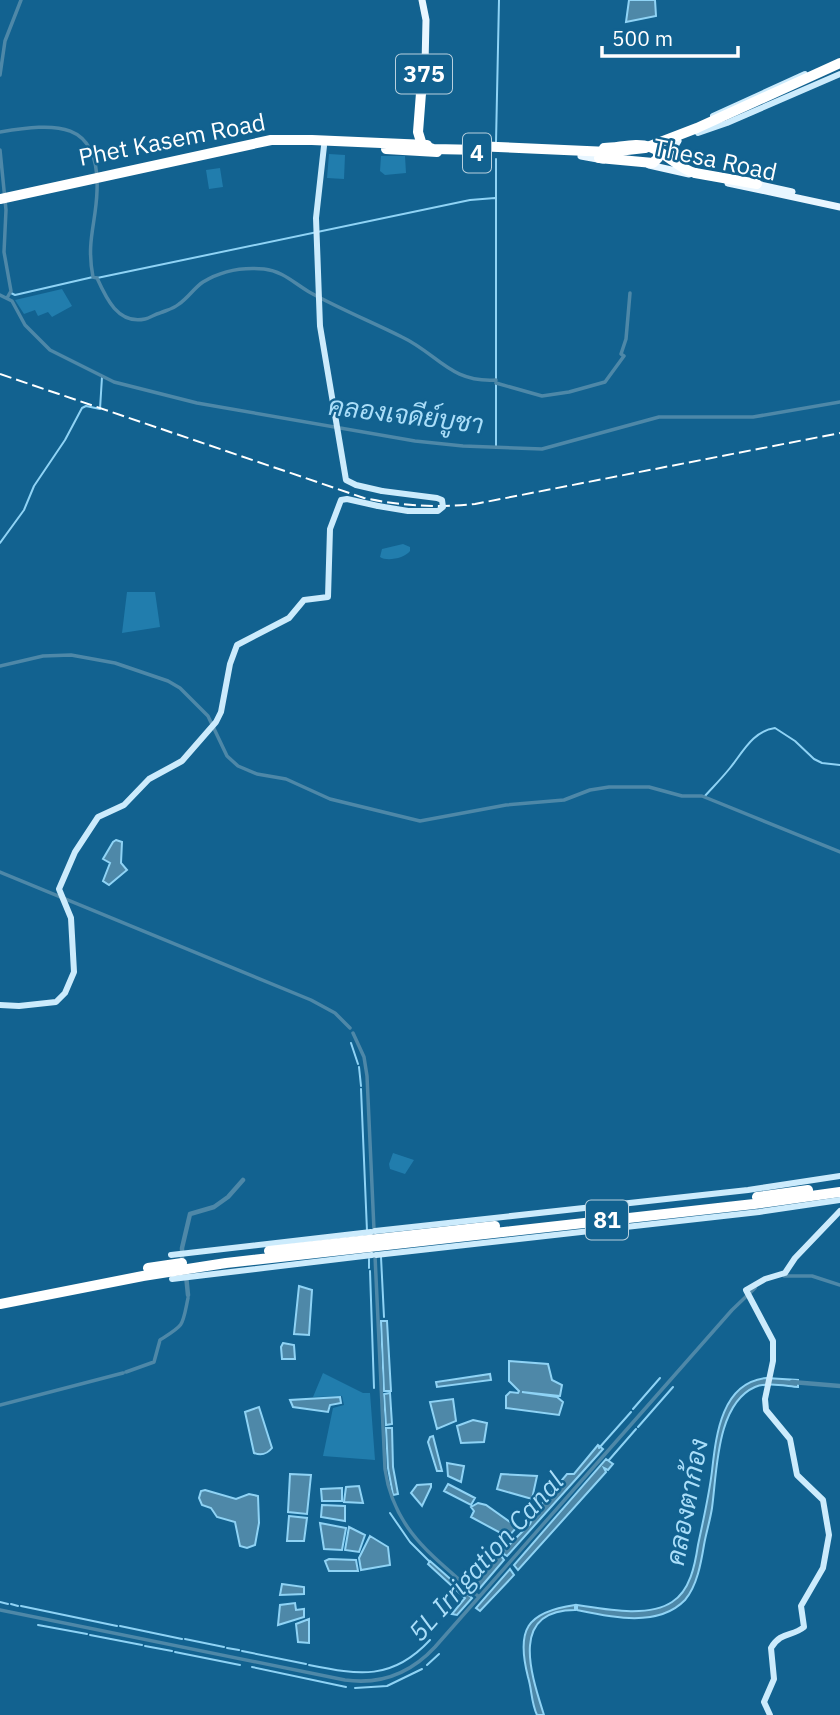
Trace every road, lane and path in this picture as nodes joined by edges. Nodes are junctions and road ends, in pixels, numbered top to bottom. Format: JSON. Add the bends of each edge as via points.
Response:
{"nodes":[{"id":1,"x":420,"y":0,"type":"edge"},
{"id":2,"x":421,"y":60,"type":"junction"},
{"id":3,"x":839,"y":67,"type":"edge"},
{"id":4,"x":698,"y":130,"type":"junction"},
{"id":5,"x":418,"y":140,"type":"junction"},
{"id":6,"x":677,"y":141,"type":"junction"},
{"id":7,"x":324,"y":146,"type":"junction"},
{"id":8,"x":531,"y":149,"type":"junction"},
{"id":9,"x":657,"y":151,"type":"junction"},
{"id":10,"x":577,"y":156,"type":"junction"},
{"id":11,"x":594,"y":157,"type":"junction"},
{"id":12,"x":673,"y":159,"type":"junction"},
{"id":13,"x":668,"y":170,"type":"junction"},
{"id":14,"x":98,"y":179,"type":"junction"},
{"id":15,"x":757,"y":184,"type":"junction"},
{"id":16,"x":795,"y":195,"type":"junction"},
{"id":17,"x":3,"y":201,"type":"edge"},
{"id":18,"x":840,"y":205,"type":"edge"},
{"id":19,"x":0,"y":1005,"type":"edge"},
{"id":20,"x":840,"y":1176,"type":"edge"},
{"id":21,"x":840,"y":1185,"type":"edge"},
{"id":22,"x":840,"y":1192,"type":"edge"},
{"id":23,"x":840,"y":1200,"type":"edge"},
{"id":24,"x":718,"y":1205,"type":"junction"},
{"id":25,"x":840,"y":1211,"type":"edge"},
{"id":26,"x":183,"y":1264,"type":"junction"},
{"id":27,"x":168,"y":1272,"type":"junction"},
{"id":28,"x":0,"y":1297,"type":"edge"},
{"id":29,"x":0,"y":1304,"type":"edge"},
{"id":30,"x":770,"y":1715,"type":"edge"}],
"edges":[{"from":1,"to":2,"type":"main road","number":"375"},
{"from":1,"to":5,"type":"main road","number":"375","via":[[426,30]]},
{"from":2,"to":5,"type":"main road","number":"375"},
{"from":2,"to":10,"type":"highway","bridge":true,"via":[[418,132],[422,145]]},
{"from":3,"to":4,"type":"highway","name":"Phet Kasem Road","number":"4"},
{"from":3,"to":4,"type":"highway","name":"Phet Kasem Road","number":"4"},
{"from":4,"to":6,"type":"highway","name":"Phet Kasem Road","number":"4"},
{"from":4,"to":8,"type":"highway","name":"Phet Kasem Road","number":"4","via":[[628,150]]},
{"from":5,"to":8,"type":"highway","name":"Phet Kasem Road","number":"4"},
{"from":5,"to":14,"type":"highway","name":"Phet Kasem Road","number":"4","via":[[271,140]]},
{"from":6,"to":11,"type":"highway","name":"Phet Kasem Road","number":"4","via":[[642,153]]},
{"from":6,"to":12,"type":"main road","name":"Thesa Road"},
{"from":7,"to":10,"type":"highway","name":"Phet Kasem Road","number":"4"},
{"from":7,"to":14,"type":"highway","name":"Phet Kasem Road","number":"4","via":[[261,147]]},
{"from":7,"to":19,"type":"street","bridge":true,"via":[[316,209],[320,326],[346,480],[382,491],[437,498],[443,507],[438,512],[424,512],[344,498],[340,502],[330,529],[328,597],[302,601],[290,617],[237,645],[216,722],[179,763],[153,776],[124,805],[95,820],[82,839],[61,882],[61,898],[71,918],[74,965],[65,993],[56,1002]]},
{"from":8,"to":9,"type":"highway","bridge":true,"via":[[642,145]]},
{"from":9,"to":11,"type":"highway","via":[[655,163]]},
{"from":9,"to":15,"type":"highway","bridge":true,"via":[[695,173]]},
{"from":10,"to":11,"type":"highway","name":"Phet Kasem Road","number":"4"},
{"from":10,"to":13,"type":"main road","name":"Thesa Road"},
{"from":12,"to":13,"type":"main road","via":[[665,155],[661,159]]},
{"from":12,"to":15,"type":"main road","name":"Thesa Road","via":[[691,169]]},
{"from":13,"to":16,"type":"main road","name":"Thesa Road"},
{"from":14,"to":17,"type":"highway","name":"Phet Kasem Road","number":"4"},
{"from":15,"to":16,"type":"main road","name":"Thesa Road"},
{"from":16,"to":18,"type":"main road","name":"Thesa Road"},
{"from":20,"to":26,"type":"street","via":[[373,1232]]},
{"from":21,"to":24,"type":"highway","number":"81"},
{"from":22,"to":24,"type":"highway","number":"81"},
{"from":23,"to":26,"type":"street","via":[[374,1255]]},
{"from":24,"to":26,"type":"highway","number":"81"},
{"from":25,"to":30,"type":"street","via":[[785,1273],[765,1279],[747,1293],[773,1341],[767,1412],[790,1438],[797,1475],[822,1500],[830,1538],[822,1572],[800,1606],[804,1627],[783,1635],[771,1647],[773,1685],[764,1702]]},
{"from":26,"to":27,"type":"highway","number":"81"},
{"from":26,"to":27,"type":"street"},
{"from":27,"to":28,"type":"highway","number":"81"},
{"from":27,"to":29,"type":"highway","number":"81"}]}
